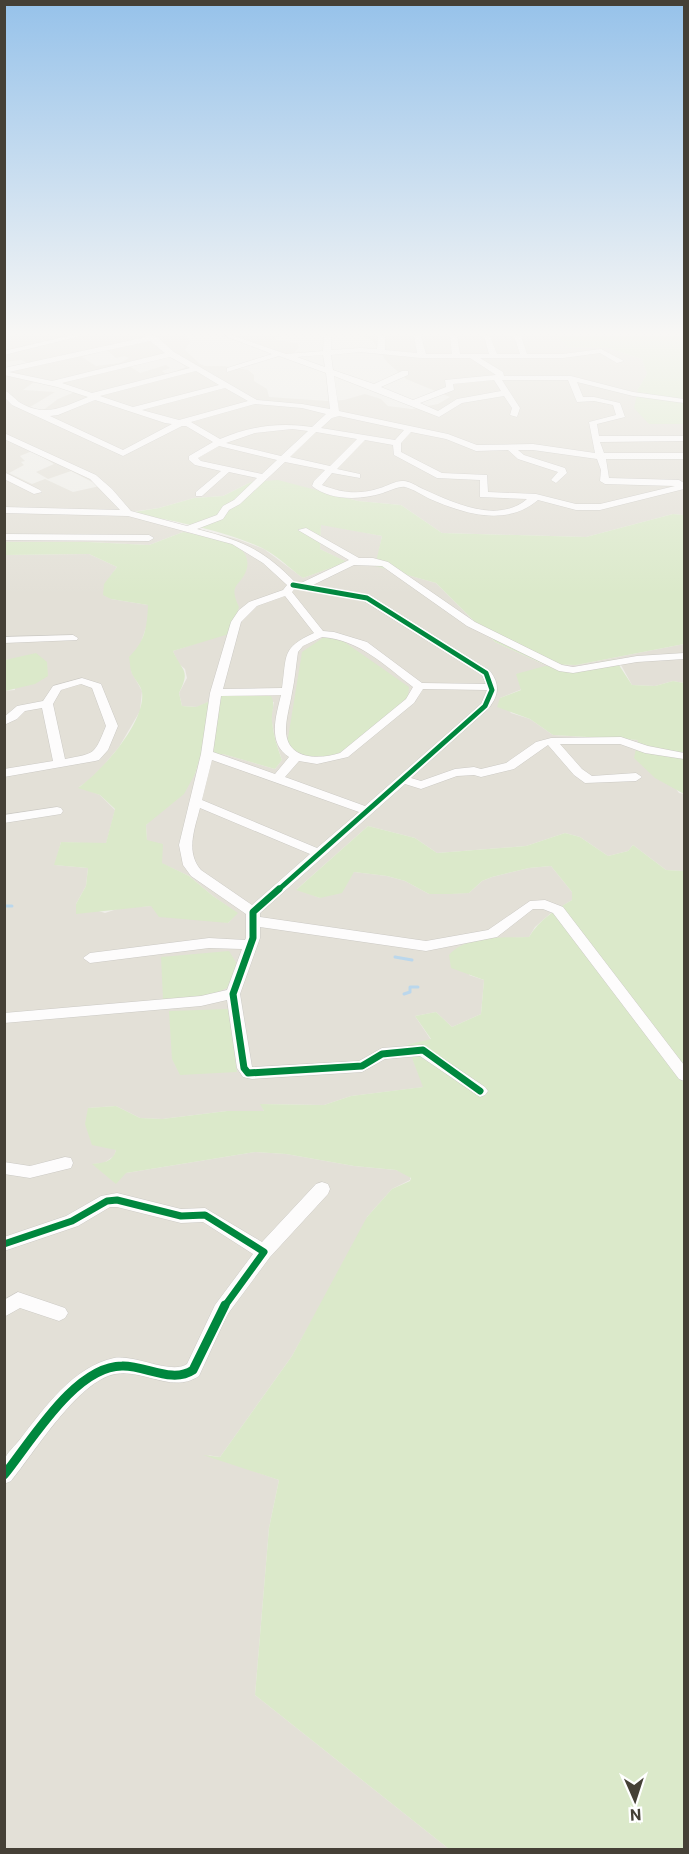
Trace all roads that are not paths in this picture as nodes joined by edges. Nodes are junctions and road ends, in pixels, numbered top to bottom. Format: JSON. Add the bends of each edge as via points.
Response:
{"nodes":[{"id":1,"x":57,"y":423,"type":"edge"},
{"id":2,"x":181,"y":423,"type":"edge"},
{"id":3,"x":183,"y":423,"type":"edge"},
{"id":4,"x":323,"y":423,"type":"edge"},
{"id":5,"x":377,"y":423,"type":"edge"},
{"id":6,"x":593,"y":423,"type":"edge"},
{"id":7,"x":315,"y":429,"type":"junction"},
{"id":8,"x":409,"y":429,"type":"junction"},
{"id":9,"x":4,"y":435,"type":"edge"},
{"id":10,"x":684,"y":438,"type":"edge"},
{"id":11,"x":362,"y":439,"type":"junction"},
{"id":12,"x":595,"y":439,"type":"junction"},
{"id":13,"x":219,"y":443,"type":"junction"},
{"id":14,"x":397,"y":443,"type":"junction"},
{"id":15,"x":510,"y":447,"type":"junction"},
{"id":16,"x":599,"y":454,"type":"junction"},
{"id":17,"x":684,"y":456,"type":"edge"},
{"id":18,"x":283,"y":458,"type":"junction"},
{"id":19,"x":332,"y":469,"type":"junction"},
{"id":20,"x":228,"y":470,"type":"junction"},
{"id":21,"x":4,"y":475,"type":"edge"},
{"id":22,"x":357,"y":476,"type":"dead end"},
{"id":23,"x":264,"y":477,"type":"junction"},
{"id":24,"x":556,"y":480,"type":"dead end"},
{"id":25,"x":684,"y":484,"type":"edge"},
{"id":26,"x":37,"y":492,"type":"dead end"},
{"id":27,"x":199,"y":494,"type":"dead end"},
{"id":28,"x":536,"y":497,"type":"junction"},
{"id":29,"x":4,"y":510,"type":"edge"},
{"id":30,"x":128,"y":513,"type":"junction"},
{"id":31,"x":187,"y":529,"type":"junction"},
{"id":32,"x":303,"y":530,"type":"dead end"},
{"id":33,"x":6,"y":535,"type":"edge"},
{"id":34,"x":149,"y":538,"type":"dead end"},
{"id":35,"x":355,"y":560,"type":"junction"},
{"id":36,"x":294,"y":588,"type":"junction"},
{"id":37,"x":320,"y":634,"type":"junction"},
{"id":38,"x":74,"y":638,"type":"dead end"},
{"id":39,"x":4,"y":640,"type":"edge"},
{"id":40,"x":684,"y":656,"type":"edge"},
{"id":41,"x":419,"y":686,"type":"junction"},
{"id":42,"x":492,"y":687,"type":"junction"},
{"id":43,"x":287,"y":691,"type":"junction"},
{"id":44,"x":216,"y":693,"type":"junction"},
{"id":45,"x":47,"y":704,"type":"junction"},
{"id":46,"x":4,"y":722,"type":"edge"},
{"id":47,"x":551,"y":741,"type":"junction"},
{"id":48,"x":207,"y":754,"type":"junction"},
{"id":49,"x":684,"y":756,"type":"edge"},
{"id":50,"x":296,"y":757,"type":"junction"},
{"id":51,"x":60,"y":764,"type":"junction"},
{"id":52,"x":4,"y":773,"type":"edge"},
{"id":53,"x":636,"y":777,"type":"dead end"},
{"id":54,"x":278,"y":778,"type":"junction"},
{"id":55,"x":401,"y":779,"type":"junction"},
{"id":56,"x":196,"y":802,"type":"junction"},
{"id":57,"x":366,"y":810,"type":"junction"},
{"id":58,"x":57,"y":811,"type":"dead end"},
{"id":59,"x":4,"y":819,"type":"edge"},
{"id":60,"x":318,"y":853,"type":"junction"},
{"id":61,"x":253,"y":917,"type":"junction"},
{"id":62,"x":250,"y":945,"type":"junction"},
{"id":63,"x":90,"y":958,"type":"dead end"},
{"id":64,"x":233,"y":994,"type":"junction"},
{"id":65,"x":4,"y":1018,"type":"edge"},
{"id":66,"x":683,"y":1072,"type":"edge"},
{"id":67,"x":480,"y":1091,"type":"dead end"},
{"id":68,"x":65,"y":1163,"type":"dead end"},
{"id":69,"x":4,"y":1168,"type":"edge"},
{"id":70,"x":322,"y":1189,"type":"dead end"},
{"id":71,"x":4,"y":1244,"type":"edge"},
{"id":72,"x":264,"y":1252,"type":"junction"},
{"id":73,"x":4,"y":1310,"type":"edge"},
{"id":74,"x":59,"y":1313,"type":"dead end"},
{"id":75,"x":4,"y":1475,"type":"edge"}],
"edges":[{"from":1,"to":2,"type":"street","via":[[123,453]]},
{"from":3,"to":13,"type":"street"},
{"from":4,"to":7,"type":"street"},
{"from":5,"to":8,"type":"street"},
{"from":6,"to":12,"type":"street"},
{"from":7,"to":11,"type":"street"},
{"from":7,"to":13,"type":"street","via":[[275,426]]},
{"from":7,"to":18,"type":"street"},
{"from":8,"to":14,"type":"street"},
{"from":8,"to":15,"type":"street","via":[[448,437],[472,448]]},
{"from":9,"to":30,"type":"street","via":[[93,477]]},
{"from":10,"to":12,"type":"street"},
{"from":11,"to":14,"type":"street"},
{"from":11,"to":19,"type":"street"},
{"from":12,"to":16,"type":"street"},
{"from":13,"to":18,"type":"street"},
{"from":13,"to":20,"type":"street","via":[[192,460]]},
{"from":14,"to":28,"type":"street","via":[[397,453],[438,475],[485,478],[483,495]]},
{"from":15,"to":16,"type":"street"},
{"from":15,"to":24,"type":"street","via":[[521,457],[562,470]]},
{"from":16,"to":17,"type":"street"},
{"from":16,"to":25,"type":"street","via":[[605,481]]},
{"from":18,"to":19,"type":"street"},
{"from":18,"to":23,"type":"street"},
{"from":19,"to":22,"type":"street"},
{"from":19,"to":28,"type":"street","via":[[317,486],[356,497],[403,483],[477,513],[507,512],[530,504]]},
{"from":20,"to":23,"type":"street"},
{"from":20,"to":27,"type":"street"},
{"from":21,"to":26,"type":"street"},
{"from":23,"to":31,"type":"street","via":[[220,517]]},
{"from":25,"to":28,"type":"street","via":[[600,507],[576,507]]},
{"from":29,"to":30,"type":"street"},
{"from":30,"to":31,"type":"street"},
{"from":31,"to":36,"type":"street","via":[[251,549],[276,567]]},
{"from":32,"to":35,"type":"street"},
{"from":33,"to":34,"type":"street"},
{"from":35,"to":36,"type":"street"},
{"from":35,"to":40,"type":"street","via":[[384,564],[471,624],[559,668],[573,670]]},
{"from":36,"to":37,"type":"street"},
{"from":36,"to":42,"type":"street","via":[[367,598],[486,673]]},
{"from":36,"to":44,"type":"street","via":[[243,612],[236,622]]},
{"from":37,"to":41,"type":"street","via":[[363,644]]},
{"from":37,"to":43,"type":"street","via":[[293,651]]},
{"from":38,"to":39,"type":"street"},
{"from":41,"to":42,"type":"street"},
{"from":41,"to":50,"type":"street","via":[[410,701],[344,755],[321,760]]},
{"from":42,"to":55,"type":"street","via":[[485,706]]},
{"from":43,"to":44,"type":"street"},
{"from":43,"to":50,"type":"street","via":[[280,736],[289,753]]},
{"from":44,"to":48,"type":"street"},
{"from":45,"to":46,"type":"street","via":[[21,708]]},
{"from":45,"to":51,"type":"street"},
{"from":45,"to":51,"type":"street","via":[[61,686],[89,681],[97,686],[112,726],[100,754]]},
{"from":47,"to":49,"type":"street","via":[[621,740]]},
{"from":47,"to":53,"type":"street","via":[[589,780]]},
{"from":47,"to":55,"type":"street","via":[[540,744],[510,766],[481,774],[455,773],[421,785]]},
{"from":48,"to":54,"type":"street"},
{"from":48,"to":56,"type":"street"},
{"from":50,"to":54,"type":"street"},
{"from":51,"to":52,"type":"street"},
{"from":54,"to":57,"type":"street"},
{"from":55,"to":57,"type":"street"},
{"from":56,"to":60,"type":"street"},
{"from":56,"to":61,"type":"street","via":[[185,845],[189,865]]},
{"from":57,"to":60,"type":"street"},
{"from":58,"to":59,"type":"street"},
{"from":60,"to":61,"type":"street"},
{"from":61,"to":62,"type":"street"},
{"from":61,"to":66,"type":"street","via":[[426,946],[492,934],[530,905],[545,904],[558,910]]},
{"from":62,"to":63,"type":"street","via":[[208,943]]},
{"from":62,"to":64,"type":"street"},
{"from":64,"to":65,"type":"street","via":[[201,1001]]},
{"from":64,"to":67,"type":"street","via":[[248,1073],[362,1066],[382,1054],[423,1050]]},
{"from":68,"to":69,"type":"street","via":[[30,1172]]},
{"from":70,"to":72,"type":"street"},
{"from":71,"to":72,"type":"street","via":[[72,1221],[107,1201],[117,1200],[181,1216],[205,1215]]},
{"from":72,"to":75,"type":"street","via":[[221,1311],[193,1370],[179,1376],[128,1365],[95,1371],[43,1423]]},
{"from":73,"to":74,"type":"street","via":[[18,1300]]}]}
